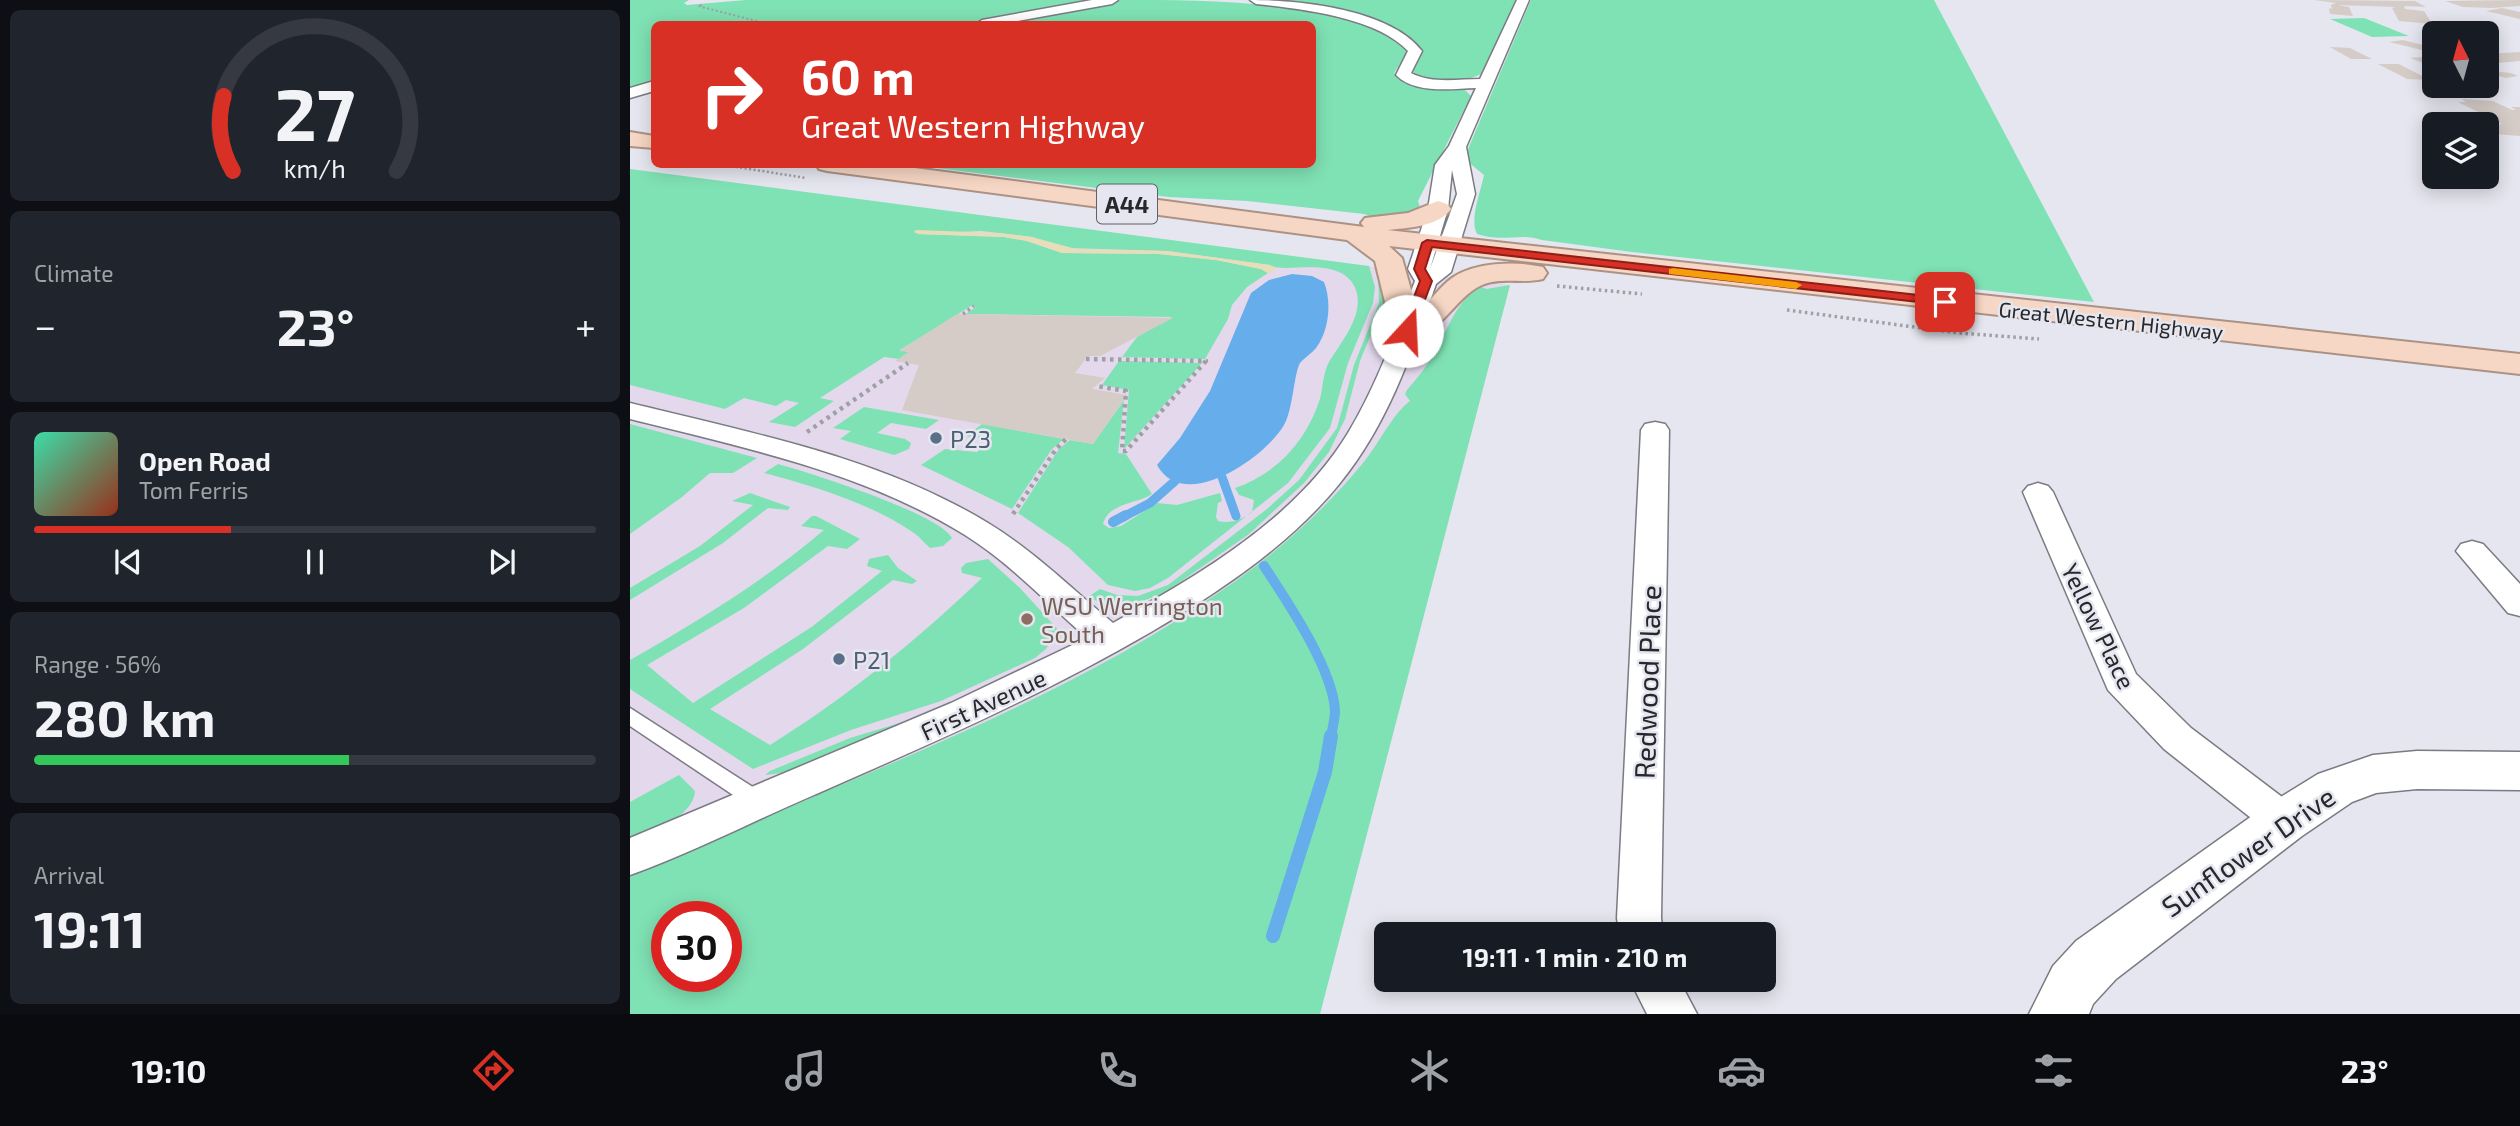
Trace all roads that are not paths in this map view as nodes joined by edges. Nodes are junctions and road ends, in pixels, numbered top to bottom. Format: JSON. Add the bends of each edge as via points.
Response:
{"nodes":[{"id":1,"x":1112,"y":0,"type":"edge"},
{"id":2,"x":1256,"y":0,"type":"edge"},
{"id":3,"x":1523,"y":0,"type":"edge"},
{"id":4,"x":998,"y":21,"type":"edge"},
{"id":5,"x":1485,"y":84,"type":"junction"},
{"id":6,"x":651,"y":87,"type":"edge"},
{"id":7,"x":630,"y":93,"type":"edge"},
{"id":8,"x":630,"y":139,"type":"edge"},
{"id":9,"x":651,"y":142,"type":"edge"},
{"id":10,"x":1457,"y":147,"type":"junction"},
{"id":11,"x":857,"y":168,"type":"edge"},
{"id":12,"x":1438,"y":209,"type":"junction"},
{"id":13,"x":1312,"y":229,"type":"junction"},
{"id":14,"x":1355,"y":234,"type":"junction"},
{"id":15,"x":1439,"y":244,"type":"junction"},
{"id":16,"x":1621,"y":265,"type":"junction"},
{"id":17,"x":1407,"y":331,"type":"junction"},
{"id":18,"x":2520,"y":364,"type":"edge"},
{"id":19,"x":630,"y":411,"type":"edge"},
{"id":20,"x":1655,"y":430,"type":"dead end"},
{"id":21,"x":2038,"y":492,"type":"dead end"},
{"id":22,"x":2472,"y":551,"type":"dead end"},
{"id":23,"x":2520,"y":605,"type":"edge"},
{"id":24,"x":1112,"y":641,"type":"junction"},
{"id":25,"x":630,"y":716,"type":"edge"},
{"id":26,"x":2520,"y":771,"type":"edge"},
{"id":27,"x":758,"y":801,"type":"junction"},
{"id":28,"x":2284,"y":821,"type":"junction"},
{"id":29,"x":630,"y":857,"type":"edge"},
{"id":30,"x":1640,"y":922,"type":"edge"},
{"id":31,"x":1660,"y":992,"type":"edge"},
{"id":32,"x":1673,"y":1014,"type":"edge"},
{"id":33,"x":2058,"y":1014,"type":"edge"}],
"edges":[{"from":1,"to":4,"type":"street"},
{"from":2,"to":5,"type":"street","via":[[1328,11],[1396,35],[1415,51],[1404,70],[1409,78]]},
{"from":3,"to":5,"type":"street","name":"First Avenue"},
{"from":5,"to":10,"type":"street","name":"First Avenue"},
{"from":6,"to":7,"type":"street"},
{"from":8,"to":9,"type":"highway"},
{"from":10,"to":12,"type":"street","name":"First Avenue","via":[[1444,165]]},
{"from":10,"to":15,"type":"street","name":"First Avenue","via":[[1466,194]]},
{"from":11,"to":13,"type":"highway","name":"Great Western Highway","number":"A44"},
{"from":12,"to":13,"type":"highway","via":[[1404,222]]},
{"from":12,"to":15,"type":"street","name":"First Avenue"},
{"from":13,"to":14,"type":"highway","name":"Great Western Highway","number":"A44"},
{"from":14,"to":15,"type":"highway","name":"Great Western Highway","number":"A44"},
{"from":14,"to":17,"type":"highway","via":[[1388,258]]},
{"from":15,"to":16,"type":"highway","name":"Great Western Highway","number":"A44"},
{"from":15,"to":17,"type":"street","name":"First Avenue","via":[[1440,272],[1426,281]]},
{"from":16,"to":17,"type":"highway","via":[[1566,274],[1484,275],[1462,284],[1437,311]]},
{"from":16,"to":18,"type":"highway","name":"Great Western Highway","number":"A44"},
{"from":17,"to":24,"type":"street","name":"First Avenue","via":[[1366,425],[1347,455],[1304,504],[1229,567]]},
{"from":19,"to":24,"type":"street","via":[[846,469],[910,494],[994,541]]},
{"from":20,"to":30,"type":"street","name":"Redwood Place"},
{"from":21,"to":28,"type":"street","name":"Yellow Place","via":[[2121,681],[2163,727]]},
{"from":22,"to":23,"type":"street"},
{"from":24,"to":27,"type":"street","name":"First Avenue","via":[[935,728]]},
{"from":25,"to":27,"type":"lane"},
{"from":26,"to":28,"type":"street","name":"Sunflower Drive","via":[[2373,774],[2335,788]]},
{"from":27,"to":29,"type":"street","name":"First Avenue"},
{"from":28,"to":33,"type":"street","name":"Sunflower Drive","via":[[2096,960],[2073,985]]},
{"from":31,"to":32,"type":"street"}]}
